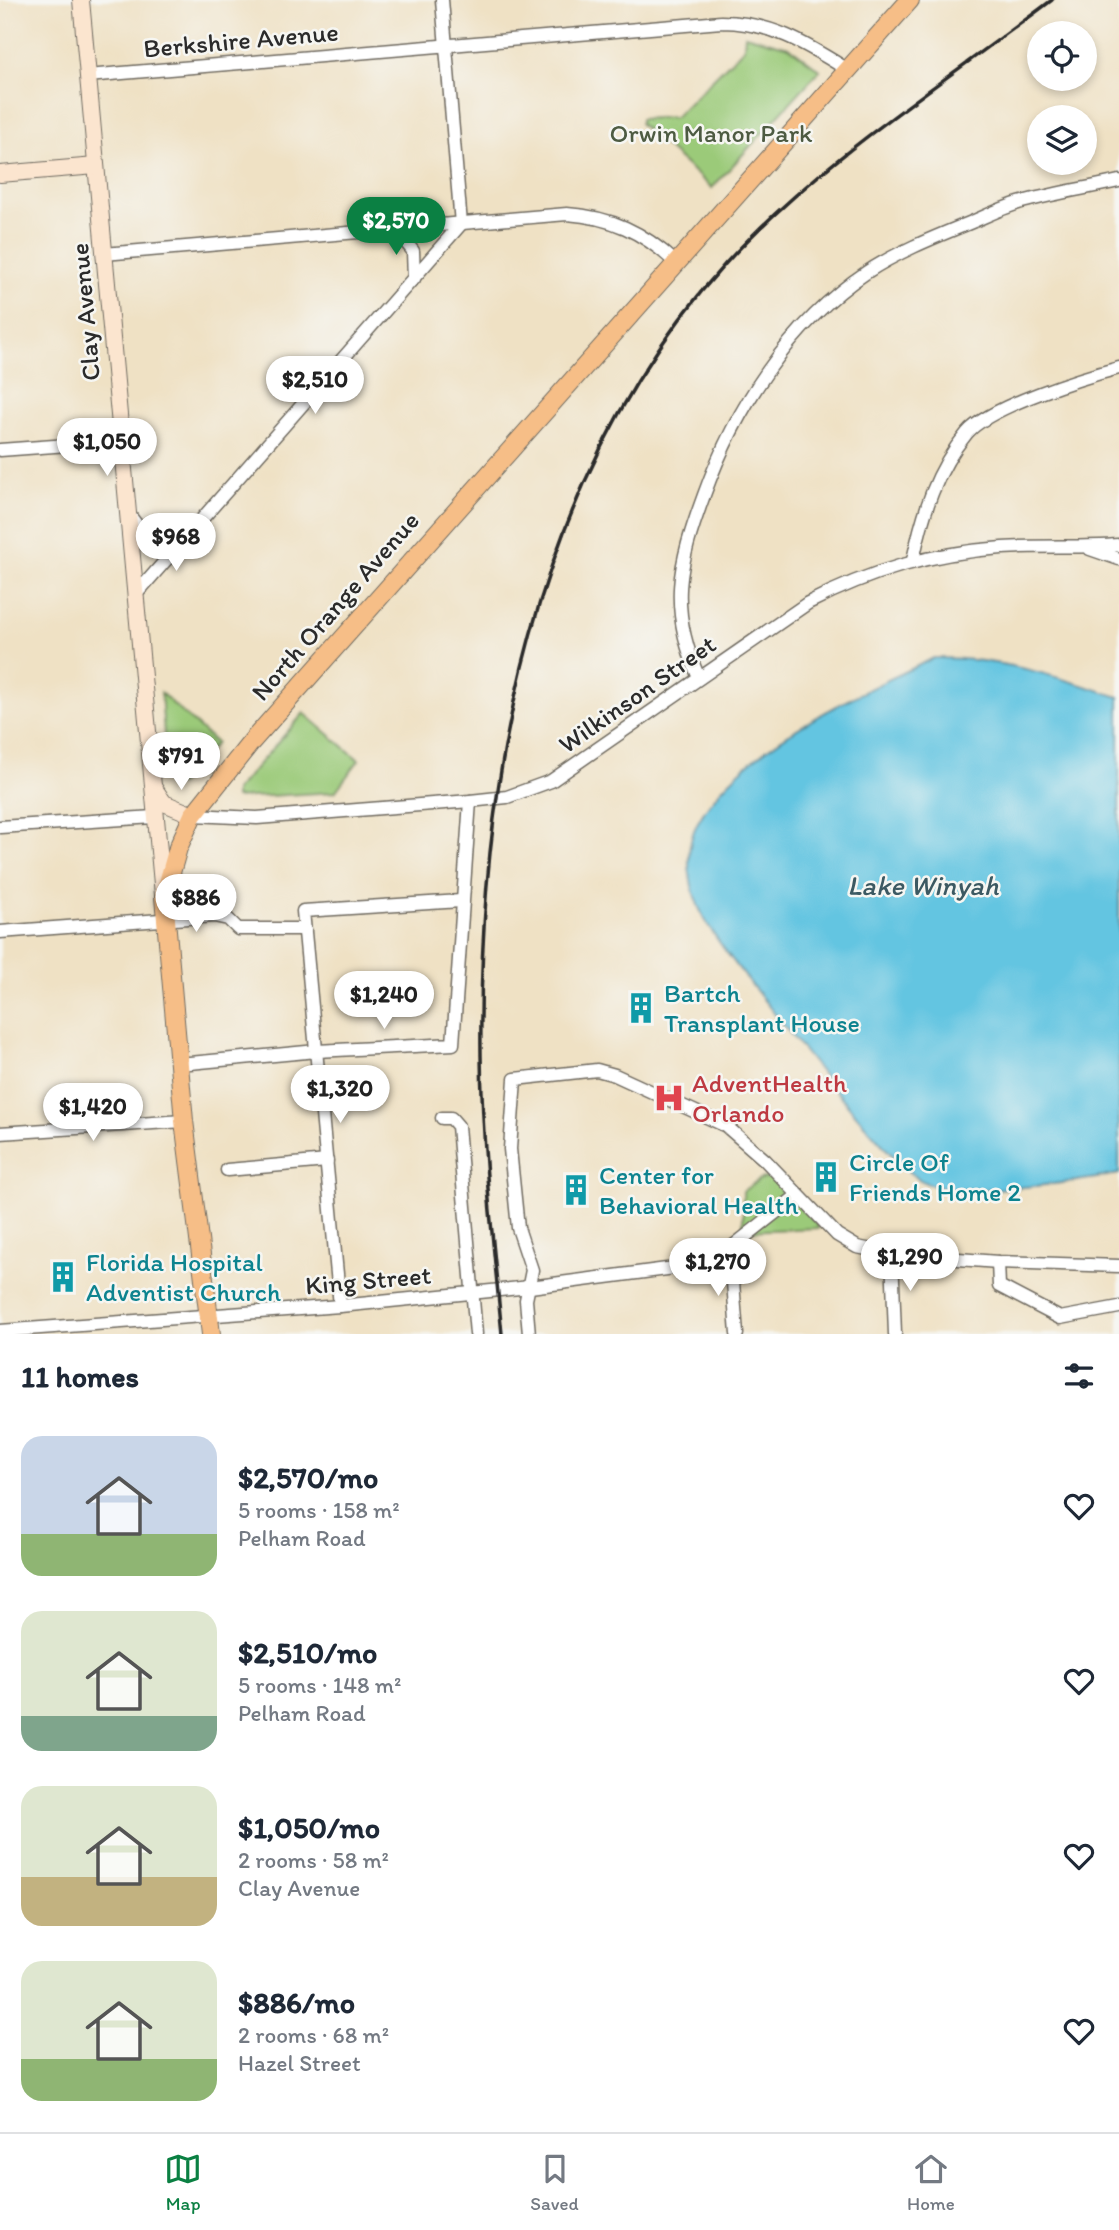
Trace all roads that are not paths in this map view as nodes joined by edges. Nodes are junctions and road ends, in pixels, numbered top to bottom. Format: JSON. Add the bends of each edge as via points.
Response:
{"nodes":[{"id":1,"x":81,"y":0,"type":"edge"},
{"id":2,"x":442,"y":0,"type":"edge"},
{"id":3,"x":910,"y":0,"type":"edge"},
{"id":4,"x":446,"y":45,"type":"junction"},
{"id":5,"x":848,"y":70,"type":"junction"},
{"id":6,"x":87,"y":76,"type":"junction"},
{"id":7,"x":96,"y":166,"type":"junction"},
{"id":8,"x":0,"y":174,"type":"edge"},
{"id":9,"x":1119,"y":181,"type":"edge"},
{"id":10,"x":461,"y":224,"type":"junction"},
{"id":11,"x":395,"y":229,"type":"junction"},
{"id":12,"x":104,"y":254,"type":"junction"},
{"id":13,"x":676,"y":262,"type":"junction"},
{"id":14,"x":414,"y":279,"type":"junction"},
{"id":15,"x":1119,"y":368,"type":"edge"},
{"id":16,"x":122,"y":441,"type":"junction"},
{"id":17,"x":0,"y":450,"type":"edge"},
{"id":18,"x":129,"y":513,"type":"junction"},
{"id":19,"x":191,"y":532,"type":"junction"},
{"id":20,"x":1119,"y":545,"type":"edge"},
{"id":21,"x":1087,"y":548,"type":"junction"},
{"id":22,"x":913,"y":559,"type":"junction"},
{"id":23,"x":1119,"y":559,"type":"edge"},
{"id":24,"x":136,"y":593,"type":"junction"},
{"id":25,"x":699,"y":678,"type":"junction"},
{"id":26,"x":153,"y":787,"type":"junction"},
{"id":27,"x":470,"y":801,"type":"junction"},
{"id":28,"x":194,"y":815,"type":"junction"},
{"id":29,"x":154,"y":817,"type":"junction"},
{"id":30,"x":0,"y":827,"type":"edge"},
{"id":31,"x":164,"y":897,"type":"junction"},
{"id":32,"x":461,"y":901,"type":"junction"},
{"id":33,"x":165,"y":920,"type":"junction"},
{"id":34,"x":305,"y":929,"type":"junction"},
{"id":35,"x":0,"y":932,"type":"edge"},
{"id":36,"x":317,"y":1051,"type":"junction"},
{"id":37,"x":179,"y":1064,"type":"junction"},
{"id":38,"x":442,"y":1118,"type":"dead end"},
{"id":39,"x":184,"y":1121,"type":"junction"},
{"id":40,"x":0,"y":1133,"type":"edge"},
{"id":41,"x":327,"y":1161,"type":"junction"},
{"id":42,"x":227,"y":1170,"type":"dead end"},
{"id":43,"x":798,"y":1195,"type":"junction"},
{"id":44,"x":723,"y":1254,"type":"junction"},
{"id":45,"x":892,"y":1254,"type":"junction"},
{"id":46,"x":998,"y":1262,"type":"junction"},
{"id":47,"x":1119,"y":1266,"type":"edge"},
{"id":48,"x":530,"y":1287,"type":"junction"},
{"id":49,"x":472,"y":1291,"type":"junction"},
{"id":50,"x":340,"y":1306,"type":"junction"},
{"id":51,"x":1119,"y":1307,"type":"edge"},
{"id":52,"x":211,"y":1326,"type":"edge"},
{"id":53,"x":0,"y":1331,"type":"edge"},
{"id":54,"x":476,"y":1334,"type":"edge"},
{"id":55,"x":529,"y":1334,"type":"edge"},
{"id":56,"x":737,"y":1334,"type":"edge"},
{"id":57,"x":895,"y":1334,"type":"edge"}],
"edges":[{"from":1,"to":6,"type":"street","name":"Clay Avenue"},
{"from":2,"to":4,"type":"street"},
{"from":3,"to":5,"type":"main road","name":"North Orange Avenue"},
{"from":4,"to":5,"type":"street","name":"Berkshire Avenue","via":[[742,22],[794,36]]},
{"from":4,"to":6,"type":"street","name":"Berkshire Avenue"},
{"from":4,"to":10,"type":"street"},
{"from":5,"to":13,"type":"main road","name":"North Orange Avenue"},
{"from":6,"to":7,"type":"street","name":"Clay Avenue"},
{"from":7,"to":8,"type":"street"},
{"from":7,"to":12,"type":"street","name":"Clay Avenue"},
{"from":9,"to":25,"type":"street","via":[[1023,201],[900,254],[867,272],[817,313],[765,374],[736,421],[691,530],[678,616]]},
{"from":10,"to":11,"type":"street"},
{"from":10,"to":13,"type":"street","via":[[593,215],[644,236]]},
{"from":10,"to":14,"type":"street"},
{"from":11,"to":12,"type":"street"},
{"from":11,"to":14,"type":"street","via":[[412,251]]},
{"from":12,"to":16,"type":"street","name":"Clay Avenue"},
{"from":13,"to":28,"type":"main road","name":"North Orange Avenue","via":[[252,741]]},
{"from":14,"to":19,"type":"street"},
{"from":15,"to":22,"type":"street","via":[[1021,401],[969,430],[944,466],[925,506]]},
{"from":16,"to":17,"type":"street"},
{"from":16,"to":18,"type":"street","name":"Clay Avenue"},
{"from":18,"to":19,"type":"street","via":[[142,531],[159,539]]},
{"from":18,"to":24,"type":"street","name":"Clay Avenue"},
{"from":19,"to":24,"type":"street"},
{"from":20,"to":21,"type":"street","name":"Wilkinson Street"},
{"from":21,"to":22,"type":"street","name":"Wilkinson Street","via":[[1001,548]]},
{"from":21,"to":23,"type":"street","name":"Wilkinson Street"},
{"from":22,"to":25,"type":"street","name":"Wilkinson Street","via":[[843,584],[808,603]]},
{"from":24,"to":26,"type":"street","name":"Clay Avenue"},
{"from":25,"to":27,"type":"street","name":"Wilkinson Street","via":[[551,781],[507,797]]},
{"from":26,"to":28,"type":"street","via":[[164,803]]},
{"from":26,"to":29,"type":"street","name":"Clay Avenue"},
{"from":27,"to":28,"type":"street","name":"Wilkinson Street","via":[[257,818]]},
{"from":27,"to":32,"type":"street"},
{"from":28,"to":31,"type":"main road","name":"North Orange Avenue","via":[[178,848]]},
{"from":29,"to":30,"type":"street"},
{"from":29,"to":31,"type":"street","name":"Clay Avenue"},
{"from":31,"to":33,"type":"main road","name":"North Orange Avenue"},
{"from":32,"to":34,"type":"street","via":[[303,911]]},
{"from":32,"to":36,"type":"street","via":[[453,1044]]},
{"from":33,"to":34,"type":"street","via":[[214,916],[228,919],[238,929]]},
{"from":33,"to":35,"type":"street"},
{"from":33,"to":37,"type":"main road","name":"North Orange Avenue"},
{"from":34,"to":36,"type":"street"},
{"from":36,"to":37,"type":"street"},
{"from":36,"to":41,"type":"street"},
{"from":37,"to":39,"type":"main road","name":"North Orange Avenue"},
{"from":38,"to":49,"type":"street","via":[[451,1118],[458,1126]]},
{"from":39,"to":40,"type":"street"},
{"from":39,"to":52,"type":"main road","name":"North Orange Avenue"},
{"from":41,"to":42,"type":"street"},
{"from":41,"to":50,"type":"street"},
{"from":43,"to":44,"type":"street","name":"King Street"},
{"from":43,"to":45,"type":"street","via":[[837,1235],[857,1247]]},
{"from":43,"to":48,"type":"street","via":[[726,1126],[615,1075],[581,1070],[515,1079],[510,1149],[518,1228],[532,1270]]},
{"from":44,"to":48,"type":"street","name":"King Street","via":[[705,1264]]},
{"from":44,"to":56,"type":"street","via":[[732,1269]]},
{"from":45,"to":46,"type":"street"},
{"from":45,"to":57,"type":"street"},
{"from":46,"to":47,"type":"street"},
{"from":46,"to":51,"type":"street","via":[[999,1286],[1060,1318]]},
{"from":48,"to":49,"type":"street","name":"King Street"},
{"from":48,"to":55,"type":"street","via":[[526,1300]]},
{"from":49,"to":50,"type":"street","name":"King Street"},
{"from":49,"to":54,"type":"street"},
{"from":50,"to":52,"type":"street","name":"King Street"},
{"from":52,"to":53,"type":"street","name":"King Street"}]}
